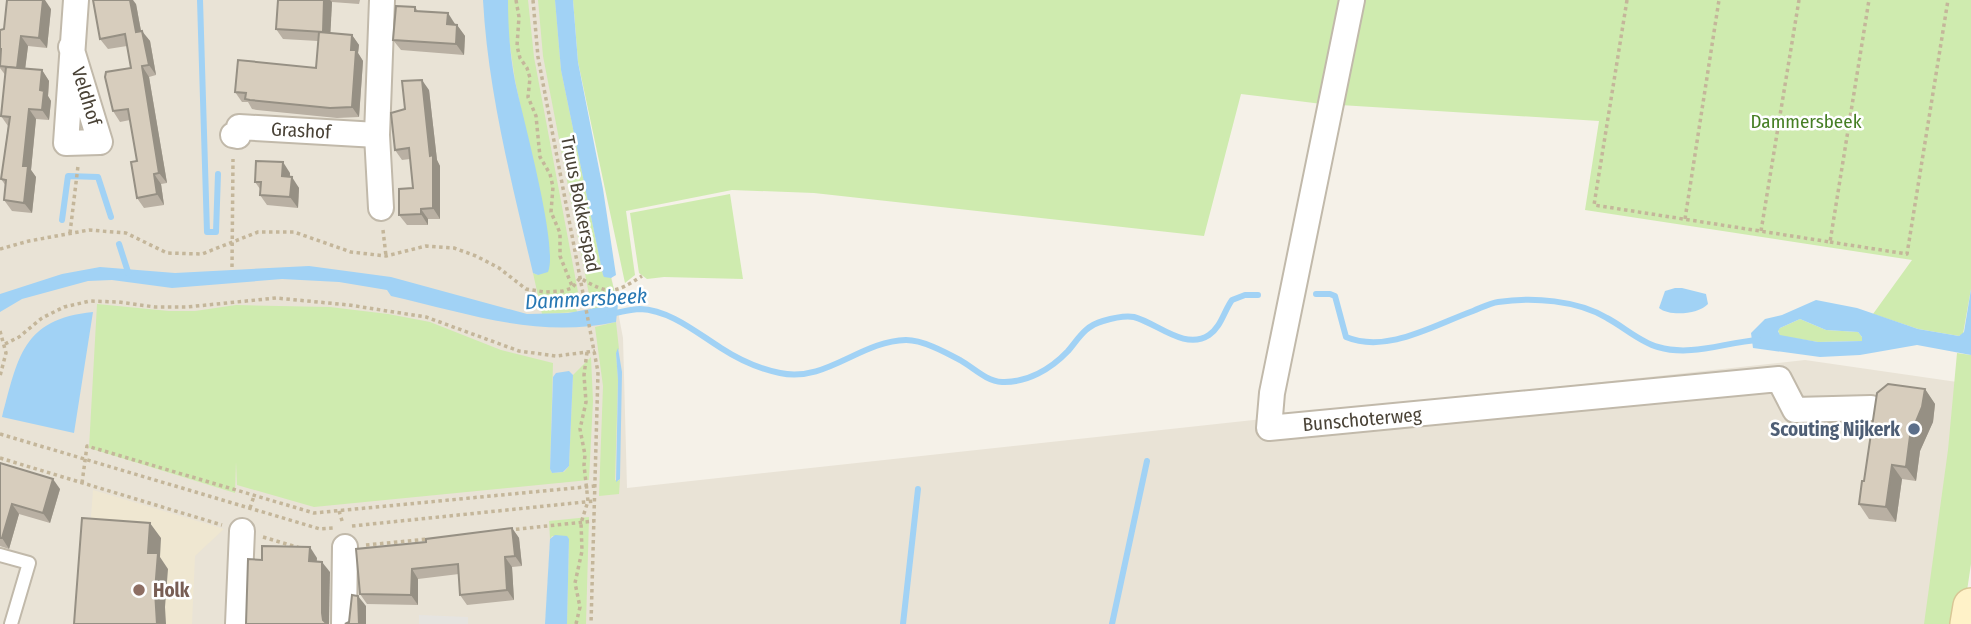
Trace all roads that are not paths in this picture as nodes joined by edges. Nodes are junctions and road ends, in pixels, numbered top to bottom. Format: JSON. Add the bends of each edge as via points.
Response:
{"nodes":[{"id":1,"x":76,"y":0,"type":"edge"},
{"id":2,"x":382,"y":0,"type":"edge"},
{"id":3,"x":1352,"y":0,"type":"edge"},
{"id":4,"x":71,"y":47,"type":"dead end"},
{"id":5,"x":233,"y":135,"type":"road end"},
{"id":6,"x":377,"y":135,"type":"junction"},
{"id":7,"x":381,"y":208,"type":"dead end"},
{"id":8,"x":1871,"y":408,"type":"dead end"},
{"id":9,"x":243,"y":525,"type":"road end"},
{"id":10,"x":345,"y":547,"type":"road end"},
{"id":11,"x":0,"y":555,"type":"edge"},
{"id":12,"x":1971,"y":606,"type":"edge"},
{"id":13,"x":11,"y":624,"type":"edge"},
{"id":14,"x":238,"y":624,"type":"edge"},
{"id":15,"x":344,"y":624,"type":"edge"},
{"id":16,"x":1968,"y":624,"type":"edge"}],
"edges":[{"from":1,"to":4,"type":"street","name":"Veldhof"},
{"from":2,"to":6,"type":"street"},
{"from":3,"to":8,"type":"street","name":"Bunschoterweg","via":[[1272,393],[1269,428],[1779,379],[1795,410]]},
{"from":5,"to":6,"type":"street","name":"Grashof","via":[[238,136],[239,127]]},
{"from":6,"to":7,"type":"street"},
{"from":9,"to":14,"type":"street"},
{"from":10,"to":15,"type":"street"},
{"from":11,"to":13,"type":"lane","via":[[29,563]]},
{"from":12,"to":16,"type":"main road"}]}
